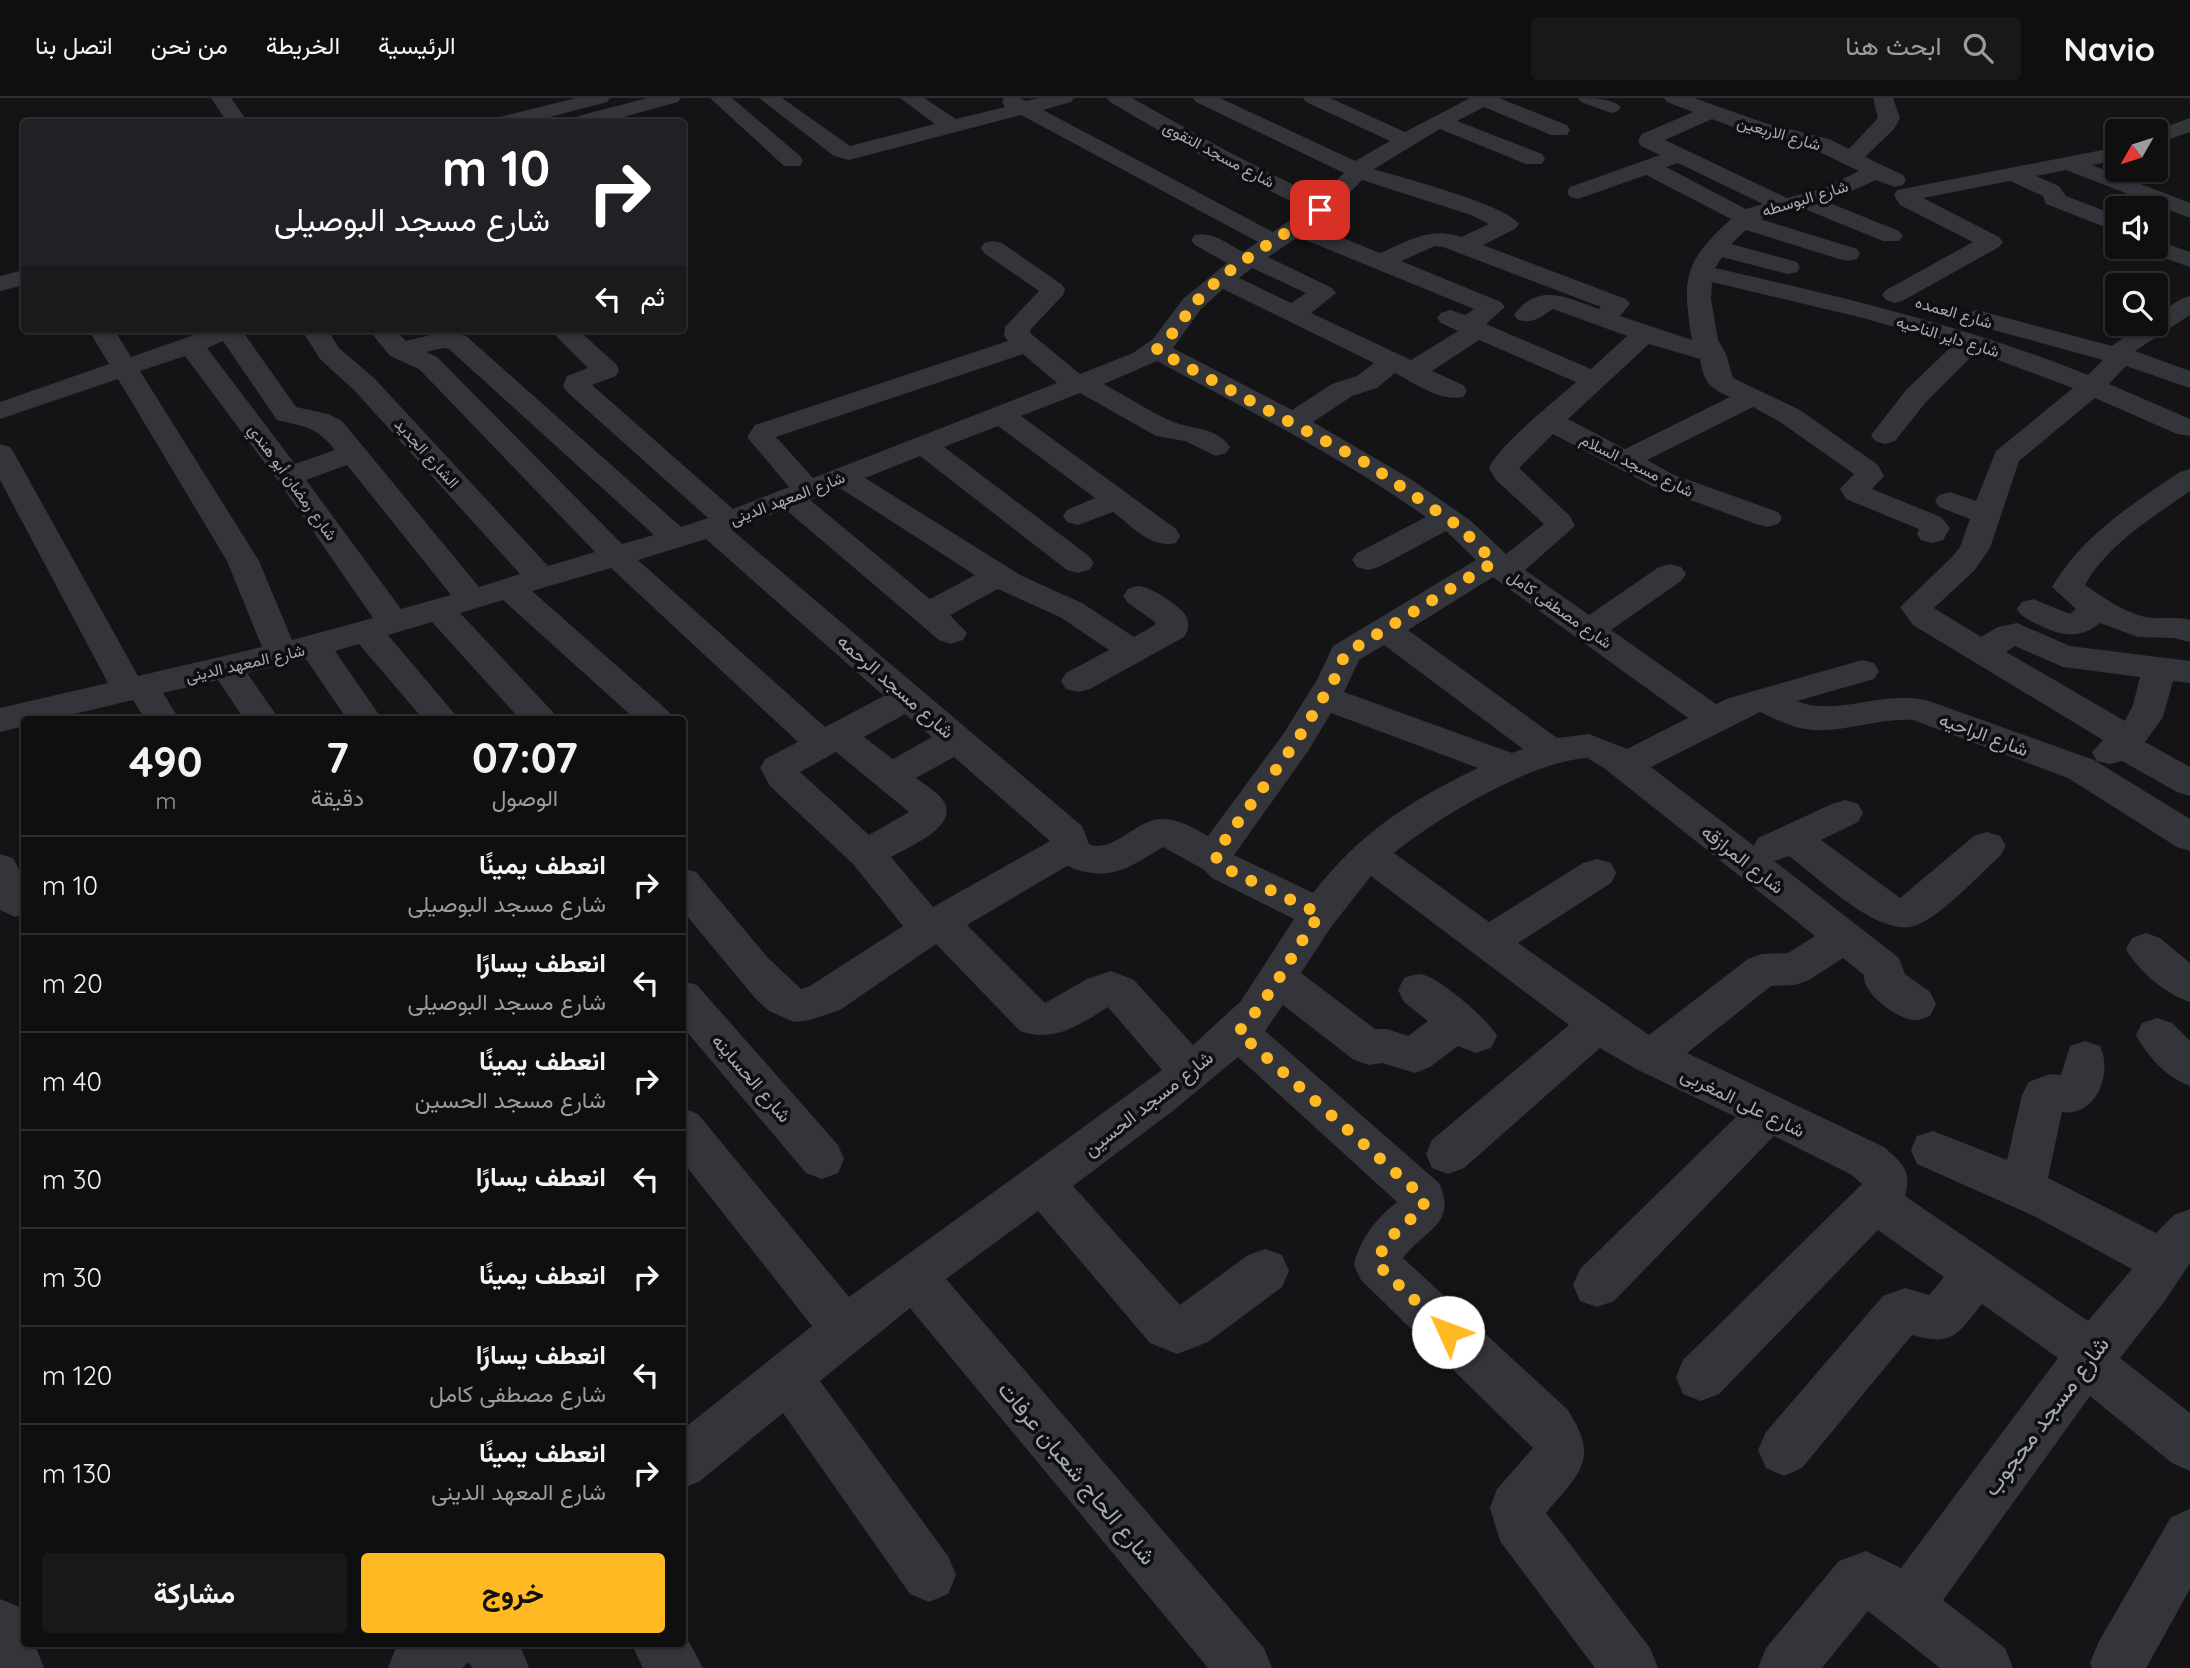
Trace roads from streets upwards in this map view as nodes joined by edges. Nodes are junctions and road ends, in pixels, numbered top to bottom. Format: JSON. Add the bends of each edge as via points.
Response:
{"nodes":[{"id":1,"x":220,"y":98,"type":"edge"},
{"id":2,"x":510,"y":98,"type":"edge"},
{"id":3,"x":600,"y":98,"type":"edge"},
{"id":4,"x":671,"y":98,"type":"edge"},
{"id":5,"x":720,"y":98,"type":"edge"},
{"id":6,"x":769,"y":98,"type":"edge"},
{"id":7,"x":909,"y":98,"type":"edge"},
{"id":8,"x":1065,"y":98,"type":"edge"},
{"id":9,"x":1117,"y":98,"type":"edge"},
{"id":10,"x":1203,"y":98,"type":"edge"},
{"id":11,"x":1313,"y":98,"type":"edge"},
{"id":12,"x":1588,"y":98,"type":"edge"},
{"id":13,"x":1674,"y":98,"type":"edge"},
{"id":14,"x":1883,"y":98,"type":"edge"},
{"id":15,"x":1013,"y":102,"type":"edge"},
{"id":16,"x":1462,"y":105,"type":"edge"},
{"id":17,"x":1708,"y":106,"type":"edge"},
{"id":18,"x":1611,"y":107,"type":"dead end"},
{"id":19,"x":577,"y":108,"type":"edge"},
{"id":20,"x":531,"y":116,"type":"junction"},
{"id":21,"x":235,"y":119,"type":"edge"},
{"id":22,"x":520,"y":119,"type":"edge"},
{"id":23,"x":2190,"y":124,"type":"edge"},
{"id":24,"x":952,"y":126,"type":"junction"},
{"id":25,"x":1559,"y":130,"type":"dead end"},
{"id":26,"x":2168,"y":133,"type":"edge"},
{"id":27,"x":1405,"y":140,"type":"junction"},
{"id":28,"x":1679,"y":155,"type":"junction"},
{"id":29,"x":2105,"y":157,"type":"edge"},
{"id":30,"x":1534,"y":159,"type":"dead end"},
{"id":31,"x":1851,"y":159,"type":"junction"},
{"id":32,"x":792,"y":161,"type":"dead end"},
{"id":33,"x":2066,"y":162,"type":"junction"},
{"id":34,"x":1647,"y":166,"type":"junction"},
{"id":35,"x":1358,"y":170,"type":"junction"},
{"id":36,"x":1874,"y":172,"type":"junction"},
{"id":37,"x":2010,"y":173,"type":"junction"},
{"id":38,"x":1920,"y":191,"type":"junction"},
{"id":39,"x":1578,"y":192,"type":"dead end"},
{"id":40,"x":1795,"y":204,"type":"junction"},
{"id":41,"x":1322,"y":208,"type":"junction"},
{"id":42,"x":2190,"y":211,"type":"edge"},
{"id":43,"x":1744,"y":220,"type":"junction"},
{"id":44,"x":2105,"y":220,"type":"edge"},
{"id":45,"x":1284,"y":234,"type":"junction"},
{"id":46,"x":1891,"y":236,"type":"dead end"},
{"id":47,"x":1203,"y":240,"type":"dead end"},
{"id":48,"x":1462,"y":246,"type":"junction"},
{"id":49,"x":1716,"y":247,"type":"junction"},
{"id":50,"x":993,"y":248,"type":"dead end"},
{"id":51,"x":2168,"y":252,"type":"edge"},
{"id":52,"x":1848,"y":254,"type":"dead end"},
{"id":53,"x":2190,"y":260,"type":"edge"},
{"id":54,"x":1382,"y":261,"type":"junction"},
{"id":55,"x":1237,"y":266,"type":"junction"},
{"id":56,"x":1699,"y":272,"type":"junction"},
{"id":57,"x":21,"y":278,"type":"edge"},
{"id":58,"x":0,"y":284,"type":"edge"},
{"id":59,"x":1895,"y":295,"type":"junction"},
{"id":60,"x":1401,"y":296,"type":"dead end"},
{"id":61,"x":2190,"y":304,"type":"edge"},
{"id":62,"x":1292,"y":314,"type":"junction"},
{"id":63,"x":1527,"y":315,"type":"dead end"},
{"id":64,"x":1603,"y":319,"type":"junction"},
{"id":65,"x":1472,"y":328,"type":"junction"},
{"id":66,"x":104,"y":333,"type":"edge"},
{"id":67,"x":216,"y":333,"type":"edge"},
{"id":68,"x":225,"y":333,"type":"edge"},
{"id":69,"x":316,"y":333,"type":"edge"},
{"id":70,"x":566,"y":333,"type":"edge"},
{"id":71,"x":1644,"y":334,"type":"junction"},
{"id":72,"x":390,"y":339,"type":"edge"},
{"id":73,"x":1972,"y":341,"type":"junction"},
{"id":74,"x":190,"y":344,"type":"junction"},
{"id":75,"x":1026,"y":344,"type":"junction"},
{"id":76,"x":1156,"y":350,"type":"junction"},
{"id":77,"x":1713,"y":354,"type":"junction"},
{"id":78,"x":2120,"y":355,"type":"junction"},
{"id":79,"x":1403,"y":366,"type":"junction"},
{"id":80,"x":125,"y":367,"type":"junction"},
{"id":81,"x":1594,"y":380,"type":"junction"},
{"id":82,"x":2190,"y":380,"type":"edge"},
{"id":83,"x":1079,"y":384,"type":"junction"},
{"id":84,"x":2092,"y":386,"type":"junction"},
{"id":85,"x":1452,"y":391,"type":"dead end"},
{"id":86,"x":1753,"y":396,"type":"junction"},
{"id":87,"x":4,"y":401,"type":"edge"},
{"id":88,"x":1000,"y":414,"type":"junction"},
{"id":89,"x":1548,"y":421,"type":"junction"},
{"id":90,"x":1293,"y":422,"type":"junction"},
{"id":91,"x":1885,"y":435,"type":"dead end"},
{"id":92,"x":2186,"y":438,"type":"edge"},
{"id":93,"x":923,"y":445,"type":"junction"},
{"id":94,"x":1216,"y":447,"type":"dead end"},
{"id":95,"x":0,"y":453,"type":"edge"},
{"id":96,"x":353,"y":453,"type":"junction"},
{"id":97,"x":1625,"y":460,"type":"junction"},
{"id":98,"x":289,"y":476,"type":"junction"},
{"id":99,"x":843,"y":477,"type":"junction"},
{"id":100,"x":2190,"y":478,"type":"edge"},
{"id":101,"x":799,"y":494,"type":"junction"},
{"id":102,"x":1115,"y":500,"type":"junction"},
{"id":103,"x":1950,"y":501,"type":"dead end"},
{"id":104,"x":1986,"y":515,"type":"junction"},
{"id":105,"x":1078,"y":516,"type":"dead end"},
{"id":106,"x":1447,"y":518,"type":"junction"},
{"id":107,"x":1767,"y":518,"type":"dead end"},
{"id":108,"x":720,"y":524,"type":"junction"},
{"id":109,"x":1932,"y":534,"type":"dead end"},
{"id":110,"x":1165,"y":536,"type":"dead end"},
{"id":111,"x":676,"y":539,"type":"junction"},
{"id":112,"x":615,"y":555,"type":"junction"},
{"id":113,"x":1368,"y":560,"type":"dead end"},
{"id":114,"x":1078,"y":564,"type":"dead end"},
{"id":115,"x":1500,"y":566,"type":"junction"},
{"id":116,"x":1670,"y":574,"type":"dead end"},
{"id":117,"x":999,"y":575,"type":"junction"},
{"id":118,"x":541,"y":578,"type":"junction"},
{"id":119,"x":509,"y":588,"type":"junction"},
{"id":120,"x":1139,"y":596,"type":"dead end"},
{"id":121,"x":472,"y":599,"type":"junction"},
{"id":122,"x":2099,"y":607,"type":"junction"},
{"id":123,"x":438,"y":609,"type":"junction"},
{"id":124,"x":2033,"y":609,"type":"dead end"},
{"id":125,"x":379,"y":627,"type":"junction"},
{"id":126,"x":1385,"y":629,"type":"junction"},
{"id":127,"x":1589,"y":630,"type":"junction"},
{"id":128,"x":2190,"y":631,"type":"edge"},
{"id":129,"x":314,"y":646,"type":"junction"},
{"id":130,"x":1133,"y":651,"type":"junction"},
{"id":131,"x":1981,"y":652,"type":"junction"},
{"id":132,"x":281,"y":654,"type":"junction"},
{"id":133,"x":226,"y":667,"type":"junction"},
{"id":134,"x":2174,"y":669,"type":"edge"},
{"id":135,"x":1862,"y":671,"type":"dead end"},
{"id":136,"x":1078,"y":681,"type":"dead end"},
{"id":137,"x":135,"y":688,"type":"junction"},
{"id":138,"x":909,"y":696,"type":"junction"},
{"id":139,"x":1323,"y":697,"type":"junction"},
{"id":140,"x":1762,"y":701,"type":"junction"},
{"id":141,"x":30,"y":716,"type":"edge"},
{"id":142,"x":159,"y":716,"type":"edge"},
{"id":143,"x":260,"y":716,"type":"edge"},
{"id":144,"x":363,"y":716,"type":"edge"},
{"id":145,"x":440,"y":716,"type":"edge"},
{"id":146,"x":537,"y":716,"type":"edge"},
{"id":147,"x":653,"y":716,"type":"edge"},
{"id":148,"x":1713,"y":719,"type":"junction"},
{"id":149,"x":957,"y":739,"type":"junction"},
{"id":150,"x":831,"y":740,"type":"junction"},
{"id":151,"x":2126,"y":742,"type":"junction"},
{"id":152,"x":1533,"y":760,"type":"junction"},
{"id":153,"x":1625,"y":765,"type":"junction"},
{"id":154,"x":2081,"y":769,"type":"junction"},
{"id":155,"x":890,"y":777,"type":"junction"},
{"id":156,"x":2190,"y":783,"type":"edge"},
{"id":157,"x":1845,"y":813,"type":"dead end"},
{"id":158,"x":2190,"y":837,"type":"edge"},
{"id":159,"x":1791,"y":838,"type":"junction"},
{"id":160,"x":1987,"y":846,"type":"dead end"},
{"id":161,"x":1066,"y":849,"type":"junction"},
{"id":162,"x":866,"y":854,"type":"junction"},
{"id":163,"x":1369,"y":855,"type":"junction"},
{"id":164,"x":1216,"y":859,"type":"junction"},
{"id":165,"x":1744,"y":861,"type":"junction"},
{"id":166,"x":1597,"y":873,"type":"dead end"},
{"id":167,"x":686,"y":887,"type":"edge"},
{"id":168,"x":1320,"y":914,"type":"junction"},
{"id":169,"x":933,"y":925,"type":"junction"},
{"id":170,"x":1843,"y":938,"type":"junction"},
{"id":171,"x":1489,"y":942,"type":"junction"},
{"id":172,"x":2146,"y":949,"type":"dead end"},
{"id":173,"x":1279,"y":979,"type":"junction"},
{"id":174,"x":2190,"y":986,"type":"edge"},
{"id":175,"x":1418,"y":990,"type":"dead end"},
{"id":176,"x":686,"y":1002,"type":"edge"},
{"id":177,"x":1915,"y":1004,"type":"dead end"},
{"id":178,"x":1599,"y":1024,"type":"junction"},
{"id":179,"x":1238,"y":1032,"type":"junction"},
{"id":180,"x":2158,"y":1035,"type":"dead end"},
{"id":181,"x":1651,"y":1057,"type":"junction"},
{"id":182,"x":2085,"y":1059,"type":"dead end"},
{"id":183,"x":2190,"y":1068,"type":"edge"},
{"id":184,"x":1190,"y":1072,"type":"junction"},
{"id":185,"x":1767,"y":1115,"type":"junction"},
{"id":186,"x":686,"y":1132,"type":"edge"},
{"id":187,"x":1933,"y":1150,"type":"dead end"},
{"id":188,"x":1448,"y":1154,"type":"dead end"},
{"id":189,"x":822,"y":1159,"type":"dead end"},
{"id":190,"x":1042,"y":1183,"type":"junction"},
{"id":191,"x":2023,"y":1187,"type":"junction"},
{"id":192,"x":1880,"y":1197,"type":"junction"},
{"id":193,"x":2182,"y":1240,"type":"edge"},
{"id":194,"x":1265,"y":1271,"type":"dead end"},
{"id":195,"x":1978,"y":1274,"type":"junction"},
{"id":196,"x":913,"y":1276,"type":"junction"},
{"id":197,"x":1597,"y":1285,"type":"dead end"},
{"id":198,"x":846,"y":1331,"type":"junction"},
{"id":199,"x":2088,"y":1357,"type":"junction"},
{"id":200,"x":1701,"y":1377,"type":"dead end"},
{"id":201,"x":788,"y":1378,"type":"junction"},
{"id":202,"x":2190,"y":1445,"type":"edge"},
{"id":203,"x":1784,"y":1450,"type":"dead end"},
{"id":204,"x":686,"y":1460,"type":"edge"},
{"id":205,"x":2190,"y":1536,"type":"edge"},
{"id":206,"x":929,"y":1575,"type":"dead end"},
{"id":207,"x":1906,"y":1606,"type":"junction"},
{"id":208,"x":0,"y":1627,"type":"edge"},
{"id":209,"x":444,"y":1647,"type":"edge"},
{"id":210,"x":491,"y":1647,"type":"edge"},
{"id":211,"x":662,"y":1647,"type":"edge"},
{"id":212,"x":2118,"y":1663,"type":"dead end"},
{"id":213,"x":16,"y":1668,"type":"edge"},
{"id":214,"x":416,"y":1668,"type":"edge"},
{"id":215,"x":501,"y":1668,"type":"edge"},
{"id":216,"x":675,"y":1668,"type":"edge"},
{"id":217,"x":1244,"y":1668,"type":"edge"},
{"id":218,"x":1630,"y":1668,"type":"edge"},
{"id":219,"x":1786,"y":1668,"type":"edge"},
{"id":220,"x":1985,"y":1668,"type":"edge"}],
"edges":[{"from":1,"to":21,"type":"street"},
{"from":2,"to":20,"type":"street"},
{"from":3,"to":19,"type":"street"},
{"from":4,"to":19,"type":"street"},
{"from":5,"to":32,"type":"street"},
{"from":6,"to":24,"type":"street","via":[[849,153]]},
{"from":7,"to":24,"type":"street"},
{"from":8,"to":15,"type":"street"},
{"from":9,"to":41,"type":"street","name":"شارع مسجد التقوى"},
{"from":10,"to":35,"type":"street"},
{"from":11,"to":27,"type":"street"},
{"from":12,"to":18,"type":"street"},
{"from":13,"to":17,"type":"street","name":"شارع الاربعين"},
{"from":14,"to":31,"type":"street","via":[[1889,118],[1886,124]]},
{"from":15,"to":24,"type":"street"},
{"from":15,"to":45,"type":"street"},
{"from":16,"to":25,"type":"street"},
{"from":16,"to":27,"type":"street","name":"شارع المعهد الدينى"},
{"from":16,"to":30,"type":"street"},
{"from":17,"to":28,"type":"street","via":[[1648,140]]},
{"from":17,"to":31,"type":"street","name":"شارع الاربعين","via":[[1784,136],[1821,144]]},
{"from":19,"to":20,"type":"street"},
{"from":20,"to":22,"type":"street"},
{"from":23,"to":26,"type":"street"},
{"from":27,"to":35,"type":"street","name":"شارع المعهد الدينى"},
{"from":28,"to":34,"type":"street"},
{"from":28,"to":40,"type":"street"},
{"from":29,"to":33,"type":"street"},
{"from":31,"to":36,"type":"street","name":"شارع الاربعين"},
{"from":33,"to":37,"type":"street"},
{"from":33,"to":42,"type":"street"},
{"from":34,"to":39,"type":"street"},
{"from":34,"to":43,"type":"street"},
{"from":35,"to":41,"type":"street","name":"شارع المعهد الدينى"},
{"from":35,"to":48,"type":"street","via":[[1516,225]]},
{"from":36,"to":38,"type":"street","name":"شارع الاربعين"},
{"from":36,"to":40,"type":"street","name":"شارع البوسطه","via":[[1855,184]]},
{"from":37,"to":38,"type":"street"},
{"from":37,"to":44,"type":"street","via":[[2052,191],[2054,200]]},
{"from":38,"to":59,"type":"street","via":[[1904,197],[1991,242]]},
{"from":40,"to":43,"type":"street","name":"شارع البوسطه"},
{"from":40,"to":46,"type":"street"},
{"from":41,"to":45,"type":"street","name":"شارع المعهد الدينى"},
{"from":43,"to":49,"type":"street","name":"شارع البوسطه"},
{"from":43,"to":52,"type":"street"},
{"from":45,"to":54,"type":"street"},
{"from":45,"to":55,"type":"street","name":"شارع المعهد الدينى"},
{"from":47,"to":55,"type":"street"},
{"from":48,"to":54,"type":"street","via":[[1432,239]]},
{"from":48,"to":64,"type":"street","via":[[1618,304]]},
{"from":49,"to":56,"type":"street","name":"شارع البوسطه"},
{"from":49,"to":59,"type":"street","name":"شارع العمده"},
{"from":50,"to":75,"type":"street","via":[[1052,289],[1018,327],[1017,335]]},
{"from":51,"to":53,"type":"street"},
{"from":54,"to":65,"type":"street","via":[[1492,307]]},
{"from":55,"to":62,"type":"street"},
{"from":55,"to":62,"type":"street","via":[[1323,293]]},
{"from":55,"to":76,"type":"street","name":"شارع المعهد الدينى","via":[[1192,304]]},
{"from":56,"to":73,"type":"street","name":"شارع داير الناحيه"},
{"from":56,"to":77,"type":"street","via":[[1705,340]]},
{"from":57,"to":58,"type":"street"},
{"from":59,"to":78,"type":"street","name":"شارع العمده"},
{"from":60,"to":65,"type":"street"},
{"from":61,"to":78,"type":"street","via":[[2124,346]]},
{"from":62,"to":79,"type":"street"},
{"from":63,"to":64,"type":"street","via":[[1548,300]]},
{"from":64,"to":71,"type":"street"},
{"from":65,"to":79,"type":"street"},
{"from":65,"to":81,"type":"street"},
{"from":66,"to":80,"type":"street"},
{"from":67,"to":74,"type":"street"},
{"from":68,"to":96,"type":"street","via":[[287,414],[325,423]]},
{"from":69,"to":118,"type":"street","name":"الشارع الجديد","via":[[329,353],[365,386]]},
{"from":70,"to":108,"type":"street","name":"شارع مسجد الرحمه","via":[[606,370],[577,382],[577,386]]},
{"from":71,"to":77,"type":"street"},
{"from":71,"to":81,"type":"street"},
{"from":72,"to":111,"type":"street","via":[[457,342]]},
{"from":72,"to":112,"type":"street","via":[[428,363]]},
{"from":73,"to":84,"type":"street","name":"شارع داير الناحيه"},
{"from":73,"to":91,"type":"street","via":[[1916,396]]},
{"from":74,"to":80,"type":"street"},
{"from":74,"to":98,"type":"street","name":"شارع رمضان أبو هندي"},
{"from":75,"to":83,"type":"street"},
{"from":75,"to":101,"type":"street","via":[[765,431],[761,437]]},
{"from":76,"to":83,"type":"street","name":"شارع المعهد الدينى"},
{"from":76,"to":90,"type":"street","name":"شارع مصطفى كامل"},
{"from":77,"to":86,"type":"street","via":[[1723,384]]},
{"from":78,"to":82,"type":"street","name":"شارع العمده"},
{"from":78,"to":84,"type":"street"},
{"from":79,"to":85,"type":"street"},
{"from":79,"to":90,"type":"street","via":[[1342,390]]},
{"from":80,"to":87,"type":"street"},
{"from":80,"to":132,"type":"street","via":[[243,561]]},
{"from":81,"to":89,"type":"street"},
{"from":83,"to":88,"type":"street","name":"شارع المعهد الدينى"},
{"from":83,"to":94,"type":"street","via":[[1166,430],[1193,434]]},
{"from":84,"to":92,"type":"street","name":"شارع داير الناحيه"},
{"from":84,"to":104,"type":"street","via":[[2006,457]]},
{"from":86,"to":97,"type":"street"},
{"from":86,"to":109,"type":"street","via":[[1790,416],[1867,471],[1870,476],[1856,493],[1930,523],[1935,528]]},
{"from":88,"to":93,"type":"street","name":"شارع المعهد الدينى"},
{"from":88,"to":102,"type":"street"},
{"from":89,"to":97,"type":"street","name":"شارع مسجد السلام"},
{"from":89,"to":115,"type":"street","via":[[1504,468],[1560,526]]},
{"from":90,"to":106,"type":"street","name":"شارع مصطفى كامل","via":[[1368,464]]},
{"from":93,"to":99,"type":"street","name":"شارع المعهد الدينى"},
{"from":93,"to":114,"type":"street"},
{"from":95,"to":137,"type":"street"},
{"from":96,"to":98,"type":"street"},
{"from":96,"to":121,"type":"street"},
{"from":97,"to":107,"type":"street","name":"شارع مسجد السلام","via":[[1686,491]]},
{"from":98,"to":125,"type":"street","name":"شارع رمضان أبو هندي"},
{"from":99,"to":101,"type":"street","name":"شارع المعهد الدينى"},
{"from":99,"to":117,"type":"street"},
{"from":100,"to":122,"type":"street","via":[[2104,543],[2070,582],[2072,591]]},
{"from":101,"to":108,"type":"street","name":"شارع المعهد الدينى"},
{"from":101,"to":117,"type":"street","via":[[939,623]]},
{"from":102,"to":105,"type":"street"},
{"from":102,"to":110,"type":"street"},
{"from":103,"to":104,"type":"street"},
{"from":104,"to":131,"type":"street","via":[[1981,537],[1963,564],[1916,607],[1924,618]]},
{"from":106,"to":113,"type":"street"},
{"from":106,"to":115,"type":"street","name":"شارع مصطفى كامل"},
{"from":108,"to":111,"type":"street","name":"شارع المعهد الدينى"},
{"from":108,"to":138,"type":"street","name":"شارع مسجد الرحمه"},
{"from":111,"to":112,"type":"street","name":"شارع المعهد الدينى"},
{"from":112,"to":118,"type":"street","name":"شارع المعهد الدينى"},
{"from":112,"to":150,"type":"street"},
{"from":115,"to":126,"type":"street"},
{"from":115,"to":127,"type":"street","name":"شارع مصطفى كامل"},
{"from":116,"to":127,"type":"street"},
{"from":117,"to":130,"type":"street","via":[[1071,610]]},
{"from":118,"to":119,"type":"street","name":"شارع المعهد الدينى"},
{"from":119,"to":121,"type":"street","name":"شارع المعهد الدينى"},
{"from":119,"to":147,"type":"street"},
{"from":120,"to":130,"type":"street","via":[[1173,624],[1172,630]]},
{"from":121,"to":123,"type":"street","name":"شارع المعهد الدينى"},
{"from":122,"to":124,"type":"street","via":[[2072,625]]},
{"from":122,"to":128,"type":"street","via":[[2140,627],[2173,625]]},
{"from":123,"to":125,"type":"street","name":"شارع المعهد الدينى"},
{"from":123,"to":146,"type":"street"},
{"from":125,"to":129,"type":"street","name":"شارع المعهد الدينى"},
{"from":125,"to":145,"type":"street"},
{"from":126,"to":139,"type":"street","via":[[1345,654]]},
{"from":126,"to":152,"type":"street"},
{"from":127,"to":148,"type":"street","name":"شارع مصطفى كامل"},
{"from":129,"to":132,"type":"street","name":"شارع المعهد الدينى"},
{"from":129,"to":144,"type":"street"},
{"from":130,"to":136,"type":"street"},
{"from":131,"to":134,"type":"street","via":[[2017,634],[2063,656]]},
{"from":131,"to":151,"type":"street"},
{"from":132,"to":133,"type":"street","name":"شارع المعهد الدينى"},
{"from":133,"to":137,"type":"street","name":"شارع المعهد الدينى"},
{"from":133,"to":143,"type":"street"},
{"from":134,"to":151,"type":"street","via":[[2157,683],[2148,714]]},
{"from":135,"to":140,"type":"street"},
{"from":137,"to":141,"type":"street","name":"شارع المعهد الدينى"},
{"from":137,"to":142,"type":"street"},
{"from":138,"to":149,"type":"street","name":"شارع مسجد الرحمه"},
{"from":138,"to":150,"type":"street"},
{"from":139,"to":152,"type":"street"},
{"from":139,"to":164,"type":"street","via":[[1218,849]]},
{"from":140,"to":148,"type":"street"},
{"from":140,"to":154,"type":"street","name":"شارع الراحيه","via":[[1811,718],[1898,706],[1917,709]]},
{"from":148,"to":153,"type":"street"},
{"from":149,"to":155,"type":"street"},
{"from":149,"to":161,"type":"street","name":"شارع مسجد الرحمه","via":[[1069,836]]},
{"from":150,"to":155,"type":"street"},
{"from":150,"to":162,"type":"street","via":[[778,771]]},
{"from":151,"to":154,"type":"street"},
{"from":151,"to":156,"type":"street"},
{"from":152,"to":153,"type":"street","name":"شارع المرازقه","via":[[1589,746]]},
{"from":152,"to":163,"type":"street","name":"شارع مسجد الحسين","via":[[1415,819]]},
{"from":153,"to":165,"type":"street","name":"شارع المرازقه"},
{"from":154,"to":158,"type":"street","name":"شارع الراحيه"},
{"from":155,"to":162,"type":"street","via":[[930,813]]},
{"from":157,"to":159,"type":"street"},
{"from":159,"to":160,"type":"street","via":[[1890,911],[1904,914]]},
{"from":159,"to":165,"type":"street"},
{"from":161,"to":164,"type":"street","via":[[1101,863],[1158,833],[1170,834]]},
{"from":161,"to":169,"type":"street"},
{"from":162,"to":169,"type":"street"},
{"from":163,"to":168,"type":"street","name":"شارع مسجد الحسين"},
{"from":163,"to":171,"type":"street","name":"شارع على المغربى"},
{"from":164,"to":168,"type":"street","via":[[1225,868]]},
{"from":165,"to":170,"type":"street","name":"شارع المرازقه"},
{"from":166,"to":171,"type":"street"},
{"from":167,"to":169,"type":"street","via":[[774,991],[795,1005],[825,998]]},
{"from":168,"to":173,"type":"street","name":"شارع مسجد الحسين"},
{"from":169,"to":184,"type":"street","via":[[1035,1019],[1058,1016],[1111,987],[1120,992]]},
{"from":170,"to":177,"type":"street","name":"شارع المرازقه","via":[[1885,970],[1884,981]]},
{"from":170,"to":181,"type":"street","via":[[1795,969],[1762,970]]},
{"from":171,"to":178,"type":"street","name":"شارع على المغربى"},
{"from":172,"to":174,"type":"street"},
{"from":173,"to":175,"type":"street","via":[[1369,1048],[1390,1045],[1402,1054],[1415,1055],[1467,1029]]},
{"from":173,"to":179,"type":"street","name":"شارع مسجد الحسين"},
{"from":176,"to":189,"type":"street","name":"شارع الحساينه"},
{"from":178,"to":181,"type":"street","name":"شارع على المغربى"},
{"from":178,"to":188,"type":"street"},
{"from":179,"to":184,"type":"street","name":"شارع مسجد الحسين"},
{"from":179,"to":218,"type":"street","via":[[1423,1197],[1424,1208],[1385,1243],[1378,1265],[1549,1427],[1559,1442],[1559,1457],[1516,1508],[1519,1522]]},
{"from":180,"to":183,"type":"street"},
{"from":181,"to":185,"type":"street","name":"شارع على المغربى"},
{"from":182,"to":191,"type":"street","via":[[2080,1086],[2067,1095],[2044,1095]]},
{"from":184,"to":190,"type":"street","name":"شارع مسجد الحسين"},
{"from":185,"to":192,"type":"street","name":"شارع على المغربى","via":[[1868,1161],[1886,1177]]},
{"from":185,"to":197,"type":"street"},
{"from":186,"to":198,"type":"street"},
{"from":187,"to":191,"type":"street"},
{"from":190,"to":194,"type":"street","via":[[1167,1327],[1177,1331],[1191,1326]]},
{"from":190,"to":196,"type":"street","name":"شارع مسجد الحسين"},
{"from":191,"to":193,"type":"street","via":[[2096,1223]]},
{"from":192,"to":195,"type":"street","via":[[1887,1210]]},
{"from":192,"to":200,"type":"street"},
{"from":193,"to":199,"type":"street","name":"شارع مسجد محجوب"},
{"from":195,"to":199,"type":"street"},
{"from":195,"to":203,"type":"street","via":[[1940,1318],[1900,1312]]},
{"from":196,"to":198,"type":"street","name":"شارع مسجد الحسين"},
{"from":196,"to":217,"type":"street","name":"شارع الحاج شعبان عرفات"},
{"from":198,"to":201,"type":"street","name":"شارع مسجد الحسين"},
{"from":199,"to":202,"type":"street"},
{"from":199,"to":207,"type":"street","name":"شارع مسجد محجوب"},
{"from":201,"to":204,"type":"street","name":"شارع مسجد الحسين"},
{"from":201,"to":206,"type":"street"},
{"from":205,"to":212,"type":"street"},
{"from":207,"to":219,"type":"street","via":[[1878,1584],[1866,1578],[1858,1580]]},
{"from":207,"to":220,"type":"street"},
{"from":208,"to":213,"type":"street"},
{"from":209,"to":214,"type":"street"},
{"from":210,"to":215,"type":"street"},
{"from":211,"to":216,"type":"street"}]}
